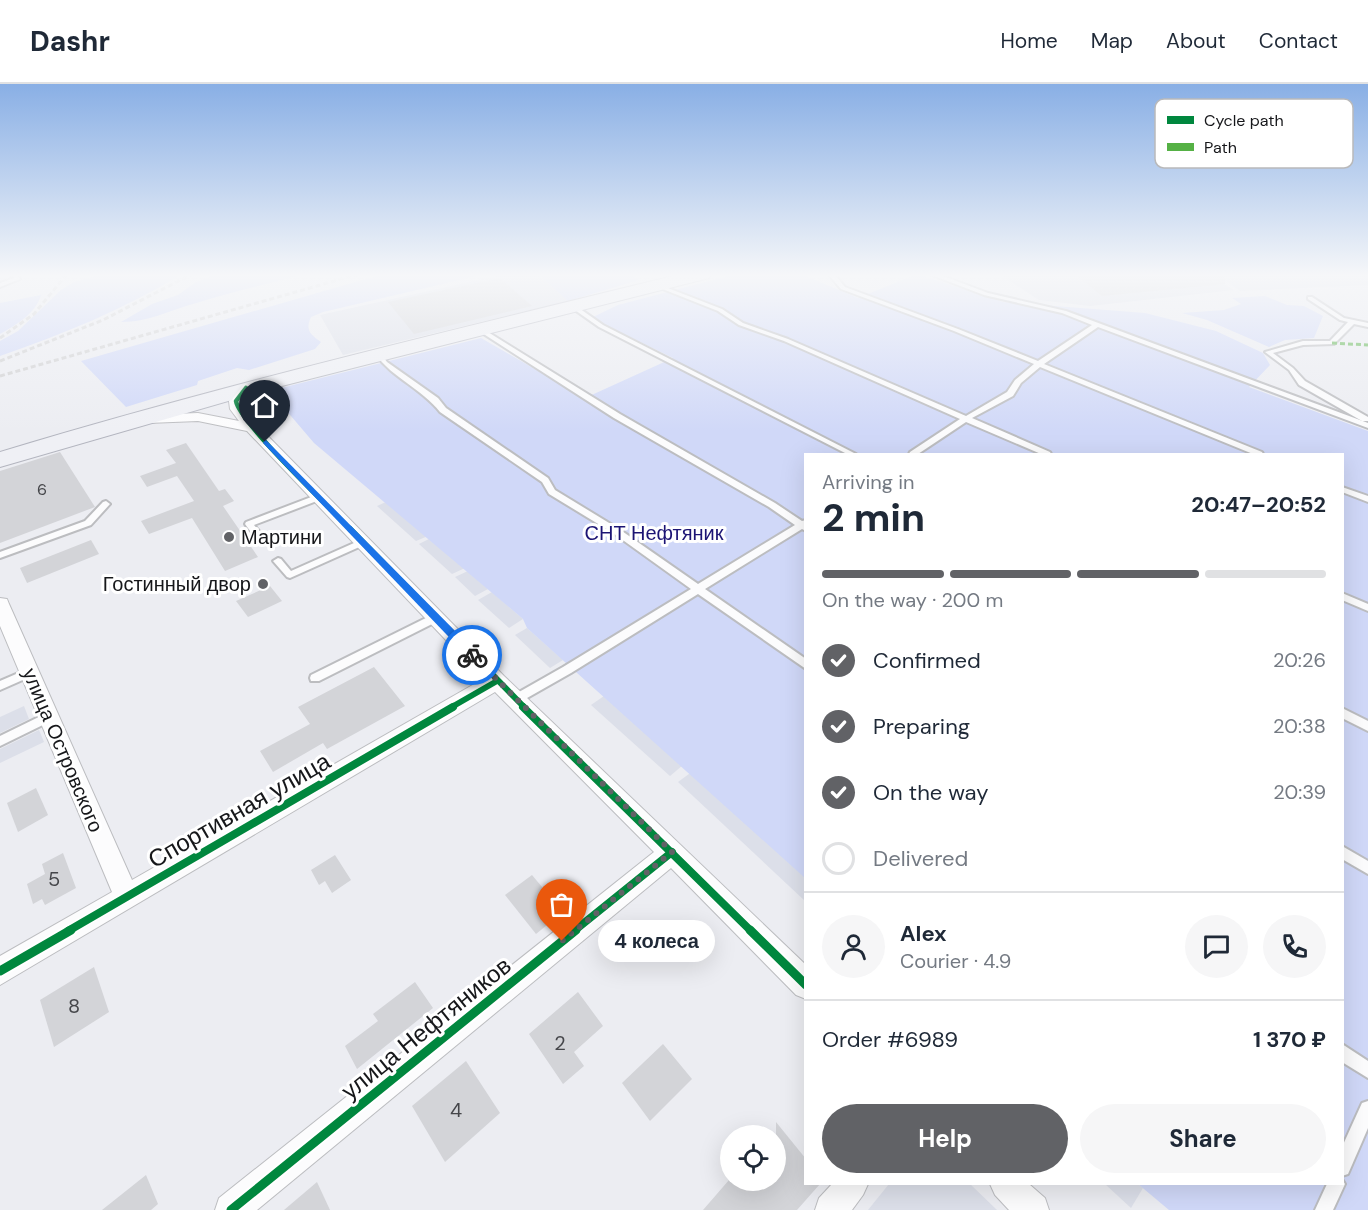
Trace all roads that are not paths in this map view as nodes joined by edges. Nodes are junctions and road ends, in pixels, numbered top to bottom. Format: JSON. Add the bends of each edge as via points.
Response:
{"nodes":[{"id":1,"x":495,"y":327,"type":"edge"},
{"id":2,"x":602,"y":327,"type":"edge"},
{"id":3,"x":748,"y":327,"type":"edge"},
{"id":4,"x":942,"y":327,"type":"edge"},
{"id":5,"x":1092,"y":327,"type":"edge"},
{"id":6,"x":1103,"y":327,"type":"edge"},
{"id":7,"x":1348,"y":327,"type":"edge"},
{"id":8,"x":481,"y":330,"type":"junction"},
{"id":9,"x":379,"y":355,"type":"junction"},
{"id":10,"x":1039,"y":364,"type":"junction"},
{"id":11,"x":246,"y":388,"type":"junction"},
{"id":12,"x":209,"y":397,"type":"junction"},
{"id":13,"x":965,"y":419,"type":"junction"},
{"id":14,"x":118,"y":422,"type":"junction"},
{"id":15,"x":1368,"y":424,"type":"edge"},
{"id":16,"x":252,"y":428,"type":"junction"},
{"id":17,"x":850,"y":453,"type":"edge"},
{"id":18,"x":914,"y":453,"type":"edge"},
{"id":19,"x":1045,"y":453,"type":"edge"},
{"id":20,"x":1257,"y":453,"type":"edge"},
{"id":21,"x":0,"y":460,"type":"edge"},
{"id":22,"x":1344,"y":490,"type":"edge"},
{"id":23,"x":319,"y":497,"type":"junction"},
{"id":24,"x":1368,"y":499,"type":"edge"},
{"id":25,"x":106,"y":504,"type":"dead end"},
{"id":26,"x":804,"y":526,"type":"edge"},
{"id":27,"x":259,"y":537,"type":"dead end"},
{"id":28,"x":363,"y":542,"type":"junction"},
{"id":29,"x":0,"y":555,"type":"edge"},
{"id":30,"x":278,"y":561,"type":"dead end"},
{"id":31,"x":699,"y":590,"type":"junction"},
{"id":32,"x":1344,"y":597,"type":"edge"},
{"id":33,"x":0,"y":604,"type":"edge"},
{"id":34,"x":1368,"y":608,"type":"edge"},
{"id":35,"x":436,"y":617,"type":"junction"},
{"id":36,"x":804,"y":664,"type":"edge"},
{"id":37,"x":30,"y":672,"type":"junction"},
{"id":38,"x":315,"y":678,"type":"dead end"},
{"id":39,"x":497,"y":681,"type":"junction"},
{"id":40,"x":0,"y":686,"type":"edge"},
{"id":41,"x":516,"y":699,"type":"junction"},
{"id":42,"x":1344,"y":713,"type":"edge"},
{"id":43,"x":49,"y":717,"type":"junction"},
{"id":44,"x":1368,"y":726,"type":"edge"},
{"id":45,"x":0,"y":741,"type":"edge"},
{"id":46,"x":672,"y":852,"type":"junction"},
{"id":47,"x":1344,"y":853,"type":"edge"},
{"id":48,"x":1368,"y":868,"type":"edge"},
{"id":49,"x":127,"y":897,"type":"junction"},
{"id":50,"x":0,"y":971,"type":"edge"},
{"id":51,"x":804,"y":983,"type":"edge"},
{"id":52,"x":1344,"y":1053,"type":"edge"},
{"id":53,"x":1368,"y":1070,"type":"edge"},
{"id":54,"x":1368,"y":1109,"type":"edge"},
{"id":55,"x":1344,"y":1163,"type":"edge"},
{"id":56,"x":851,"y":1185,"type":"edge"},
{"id":57,"x":1006,"y":1185,"type":"edge"},
{"id":58,"x":1336,"y":1185,"type":"edge"},
{"id":59,"x":231,"y":1210,"type":"edge"},
{"id":60,"x":831,"y":1210,"type":"edge"},
{"id":61,"x":1033,"y":1210,"type":"edge"},
{"id":62,"x":1324,"y":1210,"type":"edge"}],
"edges":[{"from":1,"to":8,"type":"main road"},
{"from":2,"to":17,"type":"lane"},
{"from":3,"to":13,"type":"lane"},
{"from":4,"to":10,"type":"lane"},
{"from":5,"to":10,"type":"lane"},
{"from":6,"to":15,"type":"lane"},
{"from":7,"to":15,"type":"lane","via":[[1332,343],[1303,343],[1268,352],[1302,382]]},
{"from":8,"to":9,"type":"main road"},
{"from":8,"to":26,"type":"lane"},
{"from":9,"to":11,"type":"main road"},
{"from":9,"to":31,"type":"lane","via":[[443,410],[544,480],[552,492],[616,531]]},
{"from":10,"to":13,"type":"lane","via":[[1018,382],[1011,394]]},
{"from":10,"to":20,"type":"lane"},
{"from":11,"to":12,"type":"main road"},
{"from":11,"to":16,"type":"street","via":[[236,401],[237,409]]},
{"from":12,"to":14,"type":"main road"},
{"from":12,"to":16,"type":"street"},
{"from":13,"to":18,"type":"lane"},
{"from":13,"to":19,"type":"lane"},
{"from":14,"to":16,"type":"street","via":[[198,417]]},
{"from":14,"to":21,"type":"main road"},
{"from":16,"to":23,"type":"street"},
{"from":22,"to":24,"type":"lane"},
{"from":23,"to":27,"type":"lane","via":[[249,524]]},
{"from":23,"to":28,"type":"street"},
{"from":25,"to":29,"type":"lane","via":[[88,523]]},
{"from":26,"to":31,"type":"lane"},
{"from":28,"to":30,"type":"lane","via":[[290,575]]},
{"from":28,"to":35,"type":"street"},
{"from":31,"to":36,"type":"lane"},
{"from":31,"to":41,"type":"lane"},
{"from":32,"to":34,"type":"lane"},
{"from":33,"to":37,"type":"street","name":"улица Островского"},
{"from":35,"to":38,"type":"lane"},
{"from":35,"to":39,"type":"street"},
{"from":37,"to":40,"type":"lane"},
{"from":37,"to":43,"type":"street","name":"улица Островского"},
{"from":39,"to":41,"type":"street"},
{"from":39,"to":49,"type":"street","name":"Спортивная улица"},
{"from":41,"to":46,"type":"street"},
{"from":42,"to":44,"type":"lane"},
{"from":43,"to":45,"type":"lane"},
{"from":43,"to":49,"type":"street","name":"улица Островского"},
{"from":46,"to":51,"type":"street"},
{"from":46,"to":59,"type":"street","name":"улица Нефтяников"},
{"from":47,"to":48,"type":"lane"},
{"from":49,"to":50,"type":"street","name":"Спортивная улица"},
{"from":52,"to":53,"type":"lane"},
{"from":54,"to":55,"type":"lane"},
{"from":56,"to":60,"type":"street"},
{"from":57,"to":61,"type":"street"},
{"from":58,"to":62,"type":"lane"}]}
